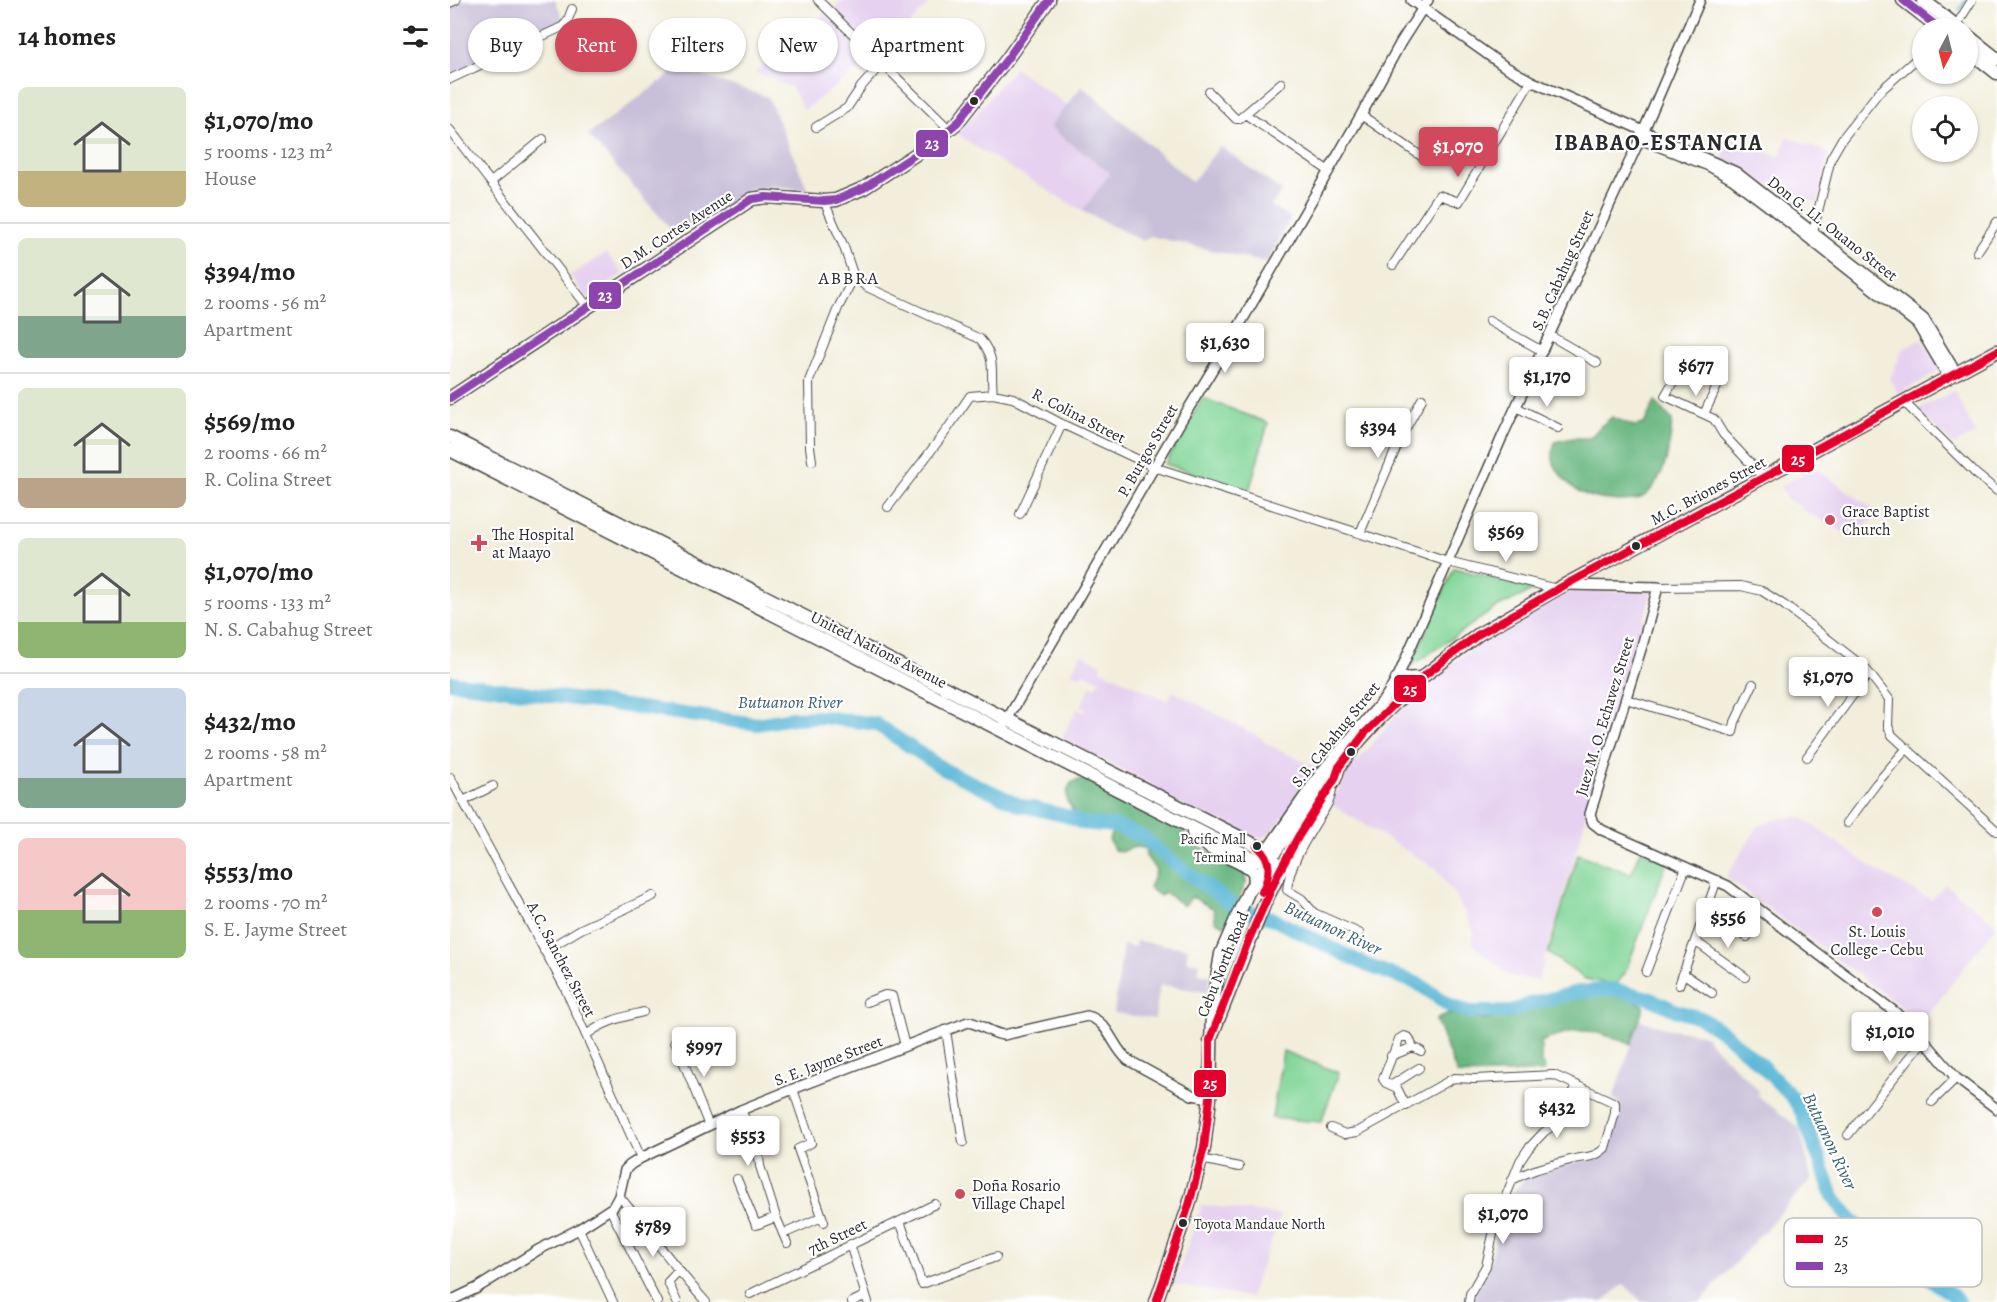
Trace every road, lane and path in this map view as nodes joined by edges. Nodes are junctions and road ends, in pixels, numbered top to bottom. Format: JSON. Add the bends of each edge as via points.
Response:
{"nodes":[{"id":1,"x":456,"y":0,"type":"edge"},
{"id":2,"x":818,"y":0,"type":"edge"},
{"id":3,"x":1048,"y":0,"type":"edge"},
{"id":4,"x":1411,"y":0,"type":"edge"},
{"id":5,"x":1428,"y":0,"type":"edge"},
{"id":6,"x":1700,"y":0,"type":"edge"},
{"id":7,"x":1903,"y":0,"type":"edge"},
{"id":8,"x":1923,"y":0,"type":"edge"},
{"id":9,"x":1972,"y":0,"type":"edge"},
{"id":10,"x":450,"y":3,"type":"edge"},
{"id":11,"x":572,"y":9,"type":"dead end"},
{"id":12,"x":1422,"y":9,"type":"junction"},
{"id":13,"x":1926,"y":18,"type":"edge"},
{"id":14,"x":1944,"y":18,"type":"edge"},
{"id":15,"x":1960,"y":18,"type":"edge"},
{"id":16,"x":850,"y":32,"type":"edge"},
{"id":17,"x":1978,"y":44,"type":"edge"},
{"id":18,"x":1978,"y":58,"type":"edge"},
{"id":19,"x":1997,"y":59,"type":"edge"},
{"id":20,"x":1912,"y":63,"type":"edge"},
{"id":21,"x":874,"y":72,"type":"edge"},
{"id":22,"x":891,"y":72,"type":"edge"},
{"id":23,"x":1997,"y":73,"type":"edge"},
{"id":24,"x":450,"y":79,"type":"edge"},
{"id":25,"x":1531,"y":81,"type":"junction"},
{"id":26,"x":1281,"y":83,"type":"dead end"},
{"id":27,"x":1209,"y":92,"type":"dead end"},
{"id":28,"x":1245,"y":114,"type":"junction"},
{"id":29,"x":1361,"y":115,"type":"junction"},
{"id":30,"x":816,"y":127,"type":"dead end"},
{"id":31,"x":950,"y":129,"type":"junction"},
{"id":32,"x":450,"y":130,"type":"edge"},
{"id":33,"x":1641,"y":134,"type":"junction"},
{"id":34,"x":543,"y":139,"type":"dead end"},
{"id":35,"x":1424,"y":158,"type":"dead end"},
{"id":36,"x":1329,"y":171,"type":"junction"},
{"id":37,"x":491,"y":182,"type":"junction"},
{"id":38,"x":825,"y":201,"type":"junction"},
{"id":39,"x":1785,"y":214,"type":"junction"},
{"id":40,"x":1997,"y":222,"type":"edge"},
{"id":41,"x":1813,"y":232,"type":"junction"},
{"id":42,"x":1977,"y":252,"type":"dead end"},
{"id":43,"x":1393,"y":265,"type":"dead end"},
{"id":44,"x":1859,"y":273,"type":"junction"},
{"id":45,"x":854,"y":277,"type":"junction"},
{"id":46,"x":588,"y":307,"type":"junction"},
{"id":47,"x":1489,"y":321,"type":"dead end"},
{"id":48,"x":1549,"y":335,"type":"junction"},
{"id":49,"x":1542,"y":351,"type":"junction"},
{"id":50,"x":1997,"y":351,"type":"edge"},
{"id":51,"x":1689,"y":354,"type":"dead end"},
{"id":52,"x":1597,"y":363,"type":"dead end"},
{"id":53,"x":1953,"y":376,"type":"junction"},
{"id":54,"x":1720,"y":380,"type":"dead end"},
{"id":55,"x":993,"y":394,"type":"junction"},
{"id":56,"x":450,"y":398,"type":"edge"},
{"id":57,"x":1422,"y":399,"type":"dead end"},
{"id":58,"x":1903,"y":401,"type":"junction"},
{"id":59,"x":1516,"y":407,"type":"junction"},
{"id":60,"x":1704,"y":414,"type":"junction"},
{"id":61,"x":1062,"y":424,"type":"junction"},
{"id":62,"x":1558,"y":428,"type":"dead end"},
{"id":63,"x":450,"y":437,"type":"edge"},
{"id":64,"x":450,"y":450,"type":"edge"},
{"id":65,"x":812,"y":461,"type":"dead end"},
{"id":66,"x":1154,"y":467,"type":"junction"},
{"id":67,"x":1764,"y":478,"type":"junction"},
{"id":68,"x":1997,"y":490,"type":"edge"},
{"id":69,"x":888,"y":507,"type":"dead end"},
{"id":70,"x":1020,"y":514,"type":"dead end"},
{"id":71,"x":1359,"y":533,"type":"junction"},
{"id":72,"x":1448,"y":562,"type":"junction"},
{"id":73,"x":1561,"y":587,"type":"junction"},
{"id":74,"x":1658,"y":587,"type":"junction"},
{"id":75,"x":1869,"y":673,"type":"junction"},
{"id":76,"x":1421,"y":678,"type":"junction"},
{"id":77,"x":1397,"y":679,"type":"junction"},
{"id":78,"x":1753,"y":684,"type":"dead end"},
{"id":79,"x":1626,"y":699,"type":"junction"},
{"id":80,"x":1004,"y":725,"type":"junction"},
{"id":81,"x":1907,"y":748,"type":"junction"},
{"id":82,"x":1807,"y":757,"type":"dead end"},
{"id":83,"x":1339,"y":767,"type":"junction"},
{"id":84,"x":450,"y":777,"type":"edge"},
{"id":85,"x":1332,"y":783,"type":"junction"},
{"id":86,"x":493,"y":786,"type":"dead end"},
{"id":87,"x":464,"y":801,"type":"junction"},
{"id":88,"x":1179,"y":821,"type":"junction"},
{"id":89,"x":1847,"y":823,"type":"dead end"},
{"id":90,"x":1997,"y":831,"type":"edge"},
{"id":91,"x":1257,"y":846,"type":"junction"},
{"id":92,"x":1292,"y":847,"type":"junction"},
{"id":93,"x":1269,"y":861,"type":"junction"},
{"id":94,"x":1686,"y":867,"type":"junction"},
{"id":95,"x":1718,"y":880,"type":"junction"},
{"id":96,"x":1252,"y":887,"type":"junction"},
{"id":97,"x":653,"y":896,"type":"dead end"},
{"id":98,"x":1263,"y":898,"type":"junction"},
{"id":99,"x":1705,"y":909,"type":"junction"},
{"id":100,"x":1359,"y":933,"type":"dead end"},
{"id":101,"x":1747,"y":937,"type":"dead end"},
{"id":102,"x":1695,"y":941,"type":"junction"},
{"id":103,"x":544,"y":951,"type":"junction"},
{"id":104,"x":1646,"y":972,"type":"dead end"},
{"id":105,"x":1684,"y":974,"type":"junction"},
{"id":106,"x":1745,"y":977,"type":"dead end"},
{"id":107,"x":1679,"y":985,"type":"dead end"},
{"id":108,"x":1712,"y":993,"type":"dead end"},
{"id":109,"x":867,"y":1002,"type":"dead end"},
{"id":110,"x":643,"y":1012,"type":"dead end"},
{"id":111,"x":946,"y":1030,"type":"junction"},
{"id":112,"x":586,"y":1035,"type":"junction"},
{"id":113,"x":1210,"y":1040,"type":"junction"},
{"id":114,"x":1924,"y":1040,"type":"junction"},
{"id":115,"x":675,"y":1041,"type":"dead end"},
{"id":116,"x":905,"y":1046,"type":"junction"},
{"id":117,"x":1391,"y":1056,"type":"junction"},
{"id":118,"x":1419,"y":1068,"type":"dead end"},
{"id":119,"x":1956,"y":1078,"type":"junction"},
{"id":120,"x":1392,"y":1085,"type":"junction"},
{"id":121,"x":1577,"y":1085,"type":"junction"},
{"id":122,"x":793,"y":1089,"type":"junction"},
{"id":123,"x":1210,"y":1098,"type":"junction"},
{"id":124,"x":1932,"y":1102,"type":"dead end"},
{"id":125,"x":1406,"y":1106,"type":"junction"},
{"id":126,"x":1997,"y":1109,"type":"edge"},
{"id":127,"x":741,"y":1110,"type":"junction"},
{"id":128,"x":709,"y":1126,"type":"junction"},
{"id":129,"x":1331,"y":1128,"type":"dead end"},
{"id":130,"x":1848,"y":1135,"type":"dead end"},
{"id":131,"x":963,"y":1142,"type":"dead end"},
{"id":132,"x":642,"y":1158,"type":"junction"},
{"id":133,"x":1201,"y":1159,"type":"junction"},
{"id":134,"x":1239,"y":1167,"type":"dead end"},
{"id":135,"x":737,"y":1179,"type":"dead end"},
{"id":136,"x":1512,"y":1180,"type":"junction"},
{"id":137,"x":619,"y":1196,"type":"junction"},
{"id":138,"x":936,"y":1204,"type":"dead end"},
{"id":139,"x":610,"y":1209,"type":"junction"},
{"id":140,"x":776,"y":1217,"type":"junction"},
{"id":141,"x":900,"y":1221,"type":"junction"},
{"id":142,"x":579,"y":1229,"type":"junction"},
{"id":143,"x":783,"y":1234,"type":"junction"},
{"id":144,"x":787,"y":1243,"type":"dead end"},
{"id":145,"x":850,"y":1244,"type":"junction"},
{"id":146,"x":996,"y":1257,"type":"dead end"},
{"id":147,"x":679,"y":1270,"type":"junction"},
{"id":148,"x":750,"y":1293,"type":"dead end"},
{"id":149,"x":867,"y":1298,"type":"edge"},
{"id":150,"x":450,"y":1300,"type":"edge"},
{"id":151,"x":613,"y":1302,"type":"edge"},
{"id":152,"x":657,"y":1302,"type":"edge"},
{"id":153,"x":677,"y":1302,"type":"edge"},
{"id":154,"x":706,"y":1302,"type":"edge"},
{"id":155,"x":852,"y":1302,"type":"edge"},
{"id":156,"x":1156,"y":1302,"type":"edge"},
{"id":157,"x":1468,"y":1302,"type":"edge"}],
"edges":[{"from":1,"to":10,"type":"street"},
{"from":2,"to":16,"type":"street"},
{"from":3,"to":31,"type":"main road","name":"D.M. Cortes Avenue"},
{"from":4,"to":12,"type":"street","name":"Don G. LL. Ouano Street"},
{"from":5,"to":12,"type":"street","name":"P. Burgos Street"},
{"from":6,"to":33,"type":"street","name":"S.B. Cabahug Street"},
{"from":7,"to":13,"type":"main road"},
{"from":8,"to":14,"type":"main road"},
{"from":9,"to":15,"type":"street"},
{"from":11,"to":24,"type":"street","via":[[562,27]]},
{"from":12,"to":25,"type":"street","name":"Don G. LL. Ouano Street"},
{"from":12,"to":29,"type":"street","name":"P. Burgos Street"},
{"from":17,"to":19,"type":"main road"},
{"from":18,"to":23,"type":"main road"},
{"from":20,"to":41,"type":"street","via":[[1878,93],[1831,158]]},
{"from":21,"to":30,"type":"street","via":[[847,108]]},
{"from":22,"to":31,"type":"street"},
{"from":25,"to":33,"type":"street","name":"Don G. LL. Ouano Street"},
{"from":25,"to":43,"type":"street","via":[[1459,202],[1439,195]]},
{"from":26,"to":28,"type":"street"},
{"from":27,"to":28,"type":"street","via":[[1236,119]]},
{"from":28,"to":36,"type":"street"},
{"from":29,"to":35,"type":"street"},
{"from":29,"to":36,"type":"street","name":"P. Burgos Street"},
{"from":31,"to":38,"type":"main road","name":"D.M. Cortes Avenue","via":[[864,188]]},
{"from":32,"to":37,"type":"street"},
{"from":33,"to":39,"type":"street","name":"Don G. LL. Ouano Street","via":[[1711,163]]},
{"from":33,"to":48,"type":"street","name":"S.B. Cabahug Street"},
{"from":34,"to":37,"type":"street"},
{"from":36,"to":66,"type":"street","name":"P. Burgos Street"},
{"from":37,"to":46,"type":"street"},
{"from":38,"to":45,"type":"street"},
{"from":38,"to":46,"type":"main road","name":"D.M. Cortes Avenue","via":[[752,199]]},
{"from":39,"to":41,"type":"street","name":"Don G. LL. Ouano Street"},
{"from":39,"to":44,"type":"street","name":"Don G. LL. Ouano Street"},
{"from":40,"to":42,"type":"street"},
{"from":41,"to":44,"type":"street","name":"Don G. LL. Ouano Street"},
{"from":44,"to":53,"type":"street","name":"Don G. LL. Ouano Street","via":[[1917,324]]},
{"from":45,"to":55,"type":"street","via":[[867,287],[980,339],[992,361]]},
{"from":45,"to":65,"type":"street","via":[[809,381]]},
{"from":46,"to":56,"type":"main road","name":"D.M. Cortes Avenue"},
{"from":47,"to":49,"type":"street"},
{"from":48,"to":49,"type":"street","name":"S.B. Cabahug Street"},
{"from":48,"to":52,"type":"street"},
{"from":49,"to":59,"type":"street","name":"S.B. Cabahug Street"},
{"from":50,"to":53,"type":"main road","name":"M.C. Briones Street"},
{"from":51,"to":60,"type":"street","via":[[1665,396]]},
{"from":53,"to":58,"type":"main road","name":"M.C. Briones Street"},
{"from":54,"to":60,"type":"street"},
{"from":55,"to":61,"type":"street","name":"R. Colina Street","via":[[1020,401]]},
{"from":55,"to":69,"type":"street","via":[[970,396]]},
{"from":57,"to":71,"type":"street"},
{"from":58,"to":67,"type":"main road","name":"M.C. Briones Street"},
{"from":58,"to":68,"type":"street"},
{"from":59,"to":62,"type":"street"},
{"from":59,"to":72,"type":"street","name":"S.B. Cabahug Street"},
{"from":60,"to":67,"type":"street","via":[[1714,418],[1723,434]]},
{"from":61,"to":66,"type":"street","name":"R. Colina Street"},
{"from":61,"to":70,"type":"street"},
{"from":63,"to":80,"type":"main road","name":"United Nations Avenue"},
{"from":64,"to":80,"type":"main road","name":"United Nations Avenue"},
{"from":66,"to":71,"type":"street","name":"R. Colina Street"},
{"from":66,"to":80,"type":"street","name":"P. Burgos Street"},
{"from":67,"to":73,"type":"main road","name":"M.C. Briones Street"},
{"from":71,"to":72,"type":"street","name":"R. Colina Street"},
{"from":72,"to":73,"type":"street","name":"R. Colina Street"},
{"from":72,"to":77,"type":"street","name":"S.B. Cabahug Street"},
{"from":73,"to":74,"type":"street"},
{"from":73,"to":76,"type":"main road","name":"M.C. Briones Street","via":[[1479,634]]},
{"from":74,"to":75,"type":"street","via":[[1741,586],[1762,591]]},
{"from":74,"to":79,"type":"street","name":"Juez M. O. Echavez Street"},
{"from":75,"to":81,"type":"street","via":[[1890,699],[1888,726],[1892,735]]},
{"from":75,"to":82,"type":"street"},
{"from":76,"to":77,"type":"main road"},
{"from":76,"to":83,"type":"main road","name":"M.C. Briones Street","via":[[1365,733]]},
{"from":77,"to":91,"type":"street","name":"S.B. Cabahug Street","via":[[1321,772],[1270,845]]},
{"from":78,"to":79,"type":"street","via":[[1733,732]]},
{"from":79,"to":94,"type":"street","name":"Juez M. O. Echavez Street","via":[[1591,819],[1602,830]]},
{"from":80,"to":88,"type":"main road","name":"United Nations Avenue"},
{"from":80,"to":91,"type":"main road","name":"United Nations Avenue"},
{"from":81,"to":89,"type":"street"},
{"from":81,"to":90,"type":"street"},
{"from":83,"to":85,"type":"main road","name":"M.C. Briones Street"},
{"from":83,"to":93,"type":"main road","name":"M.C. Briones Street","via":[[1325,777]]},
{"from":84,"to":87,"type":"street","name":"A.C. Sanchez Street"},
{"from":85,"to":92,"type":"main road","name":"M.C. Briones Street"},
{"from":85,"to":100,"type":"street","via":[[1331,798],[1302,846],[1287,890],[1314,913]]},
{"from":86,"to":87,"type":"street"},
{"from":87,"to":103,"type":"street","name":"A.C. Sanchez Street"},
{"from":88,"to":93,"type":"main road","name":"United Nations Avenue","via":[[1256,860]]},
{"from":88,"to":96,"type":"main road","via":[[1210,848],[1250,868],[1254,872]]},
{"from":91,"to":93,"type":"main road"},
{"from":92,"to":93,"type":"main road"},
{"from":92,"to":98,"type":"main road","name":"Cebu North Road"},
{"from":93,"to":96,"type":"main road","name":"M.C. Briones Street"},
{"from":93,"to":98,"type":"main road"},
{"from":94,"to":95,"type":"street","name":"Juez M. O. Echavez Street"},
{"from":94,"to":104,"type":"street"},
{"from":95,"to":99,"type":"street"},
{"from":95,"to":114,"type":"street","name":"Juez M. O. Echavez Street","via":[[1895,1012]]},
{"from":96,"to":113,"type":"main road","name":"Cebu North Road","via":[[1221,954]]},
{"from":97,"to":103,"type":"street"},
{"from":98,"to":113,"type":"main road","name":"Cebu North Road","via":[[1230,973],[1221,1014]]},
{"from":99,"to":101,"type":"street"},
{"from":99,"to":102,"type":"street"},
{"from":102,"to":105,"type":"street"},
{"from":102,"to":106,"type":"street"},
{"from":103,"to":112,"type":"street","name":"A.C. Sanchez Street"},
{"from":105,"to":107,"type":"street"},
{"from":105,"to":108,"type":"street"},
{"from":109,"to":116,"type":"street","via":[[885,994],[892,996]]},
{"from":110,"to":112,"type":"street","via":[[599,1025]]},
{"from":111,"to":116,"type":"street","name":"S. E. Jayme Street"},
{"from":111,"to":123,"type":"street","name":"S. E. Jayme Street","via":[[968,1022],[1004,1035],[1087,1016],[1101,1023],[1128,1060],[1192,1095]]},
{"from":111,"to":131,"type":"street"},
{"from":112,"to":132,"type":"street","name":"A.C. Sanchez Street"},
{"from":113,"to":123,"type":"main road"},
{"from":114,"to":119,"type":"street","name":"Juez M. O. Echavez Street"},
{"from":114,"to":130,"type":"street"},
{"from":115,"to":128,"type":"street"},
{"from":116,"to":122,"type":"street","name":"S. E. Jayme Street"},
{"from":117,"to":117,"type":"street","via":[[1417,1049],[1404,1036]]},
{"from":117,"to":120,"type":"street","via":[[1383,1078]]},
{"from":118,"to":120,"type":"street"},
{"from":119,"to":124,"type":"street"},
{"from":119,"to":126,"type":"street","name":"Juez M. O. Echavez Street"},
{"from":120,"to":125,"type":"street"},
{"from":121,"to":125,"type":"street","via":[[1554,1075],[1454,1078]]},
{"from":121,"to":136,"type":"street","via":[[1563,1114],[1528,1149]]},
{"from":121,"to":136,"type":"street","via":[[1615,1103],[1605,1148],[1591,1157],[1534,1169]]},
{"from":122,"to":127,"type":"street","name":"S. E. Jayme Street"},
{"from":122,"to":143,"type":"street","via":[[811,1143],[798,1149],[823,1220]]},
{"from":123,"to":133,"type":"main road"},
{"from":125,"to":129,"type":"street","via":[[1358,1132],[1345,1134]]},
{"from":127,"to":128,"type":"street","name":"S. E. Jayme Street"},
{"from":127,"to":140,"type":"street","via":[[758,1148]]},
{"from":128,"to":132,"type":"street","name":"S. E. Jayme Street"},
{"from":132,"to":137,"type":"street","name":"S. E. Jayme Street","via":[[625,1170]]},
{"from":133,"to":134,"type":"street"},
{"from":133,"to":156,"type":"main road"},
{"from":135,"to":140,"type":"street","via":[[756,1225]]},
{"from":136,"to":157,"type":"street","via":[[1485,1266]]},
{"from":137,"to":139,"type":"street","name":"S. E. Jayme Street"},
{"from":137,"to":147,"type":"street"},
{"from":138,"to":141,"type":"street","name":"7th Street"},
{"from":139,"to":142,"type":"street","name":"S. E. Jayme Street"},
{"from":139,"to":152,"type":"street"},
{"from":140,"to":143,"type":"street"},
{"from":141,"to":145,"type":"street","name":"7th Street"},
{"from":141,"to":146,"type":"street","via":[[922,1284]]},
{"from":142,"to":150,"type":"street","name":"S. E. Jayme Street"},
{"from":142,"to":151,"type":"street"},
{"from":143,"to":144,"type":"street"},
{"from":145,"to":148,"type":"street","name":"7th Street"},
{"from":145,"to":149,"type":"street"},
{"from":147,"to":153,"type":"street","via":[[668,1282]]},
{"from":147,"to":154,"type":"street"},
{"from":149,"to":155,"type":"street"}]}
